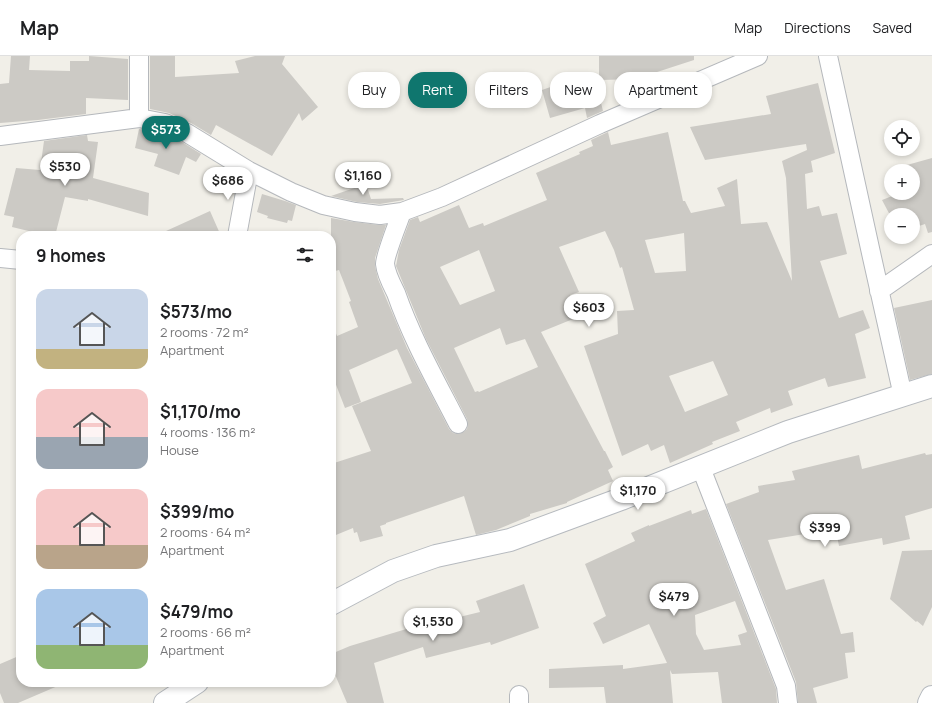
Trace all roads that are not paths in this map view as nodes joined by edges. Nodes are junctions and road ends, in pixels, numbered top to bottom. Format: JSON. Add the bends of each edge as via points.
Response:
{"nodes":[{"id":1,"x":139,"y":56,"type":"edge"},
{"id":2,"x":758,"y":56,"type":"edge"},
{"id":3,"x":828,"y":56,"type":"edge"},
{"id":4,"x":140,"y":118,"type":"junction"},
{"id":5,"x":0,"y":136,"type":"edge"},
{"id":6,"x":249,"y":171,"type":"junction"},
{"id":7,"x":402,"y":212,"type":"junction"},
{"id":8,"x":238,"y":231,"type":"edge"},
{"id":9,"x":932,"y":254,"type":"edge"},
{"id":10,"x":0,"y":258,"type":"edge"},
{"id":11,"x":16,"y":260,"type":"edge"},
{"id":12,"x":879,"y":291,"type":"junction"},
{"id":13,"x":932,"y":386,"type":"edge"},
{"id":14,"x":903,"y":396,"type":"junction"},
{"id":15,"x":458,"y":424,"type":"dead end"},
{"id":16,"x":701,"y":468,"type":"junction"},
{"id":17,"x":336,"y":601,"type":"edge"},
{"id":18,"x":190,"y":687,"type":"edge"},
{"id":19,"x":932,"y":698,"type":"edge"},
{"id":20,"x":167,"y":702,"type":"edge"},
{"id":21,"x":788,"y":703,"type":"edge"},
{"id":22,"x":929,"y":703,"type":"edge"}],
"edges":[{"from":1,"to":4,"type":"street"},
{"from":2,"to":7,"type":"street","via":[[600,124],[442,197]]},
{"from":3,"to":12,"type":"street"},
{"from":4,"to":5,"type":"street"},
{"from":4,"to":6,"type":"street","via":[[164,123],[187,133]]},
{"from":6,"to":7,"type":"street","via":[[323,205],[380,215]]},
{"from":6,"to":8,"type":"street"},
{"from":7,"to":15,"type":"street","via":[[386,254],[385,265],[404,315]]},
{"from":9,"to":12,"type":"street"},
{"from":10,"to":11,"type":"street"},
{"from":12,"to":14,"type":"street"},
{"from":13,"to":14,"type":"street"},
{"from":14,"to":16,"type":"street","via":[[788,432]]},
{"from":16,"to":17,"type":"street","via":[[510,540],[436,556],[394,571]]},
{"from":16,"to":21,"type":"street","via":[[786,686]]},
{"from":18,"to":20,"type":"street"},
{"from":19,"to":22,"type":"street"}]}
